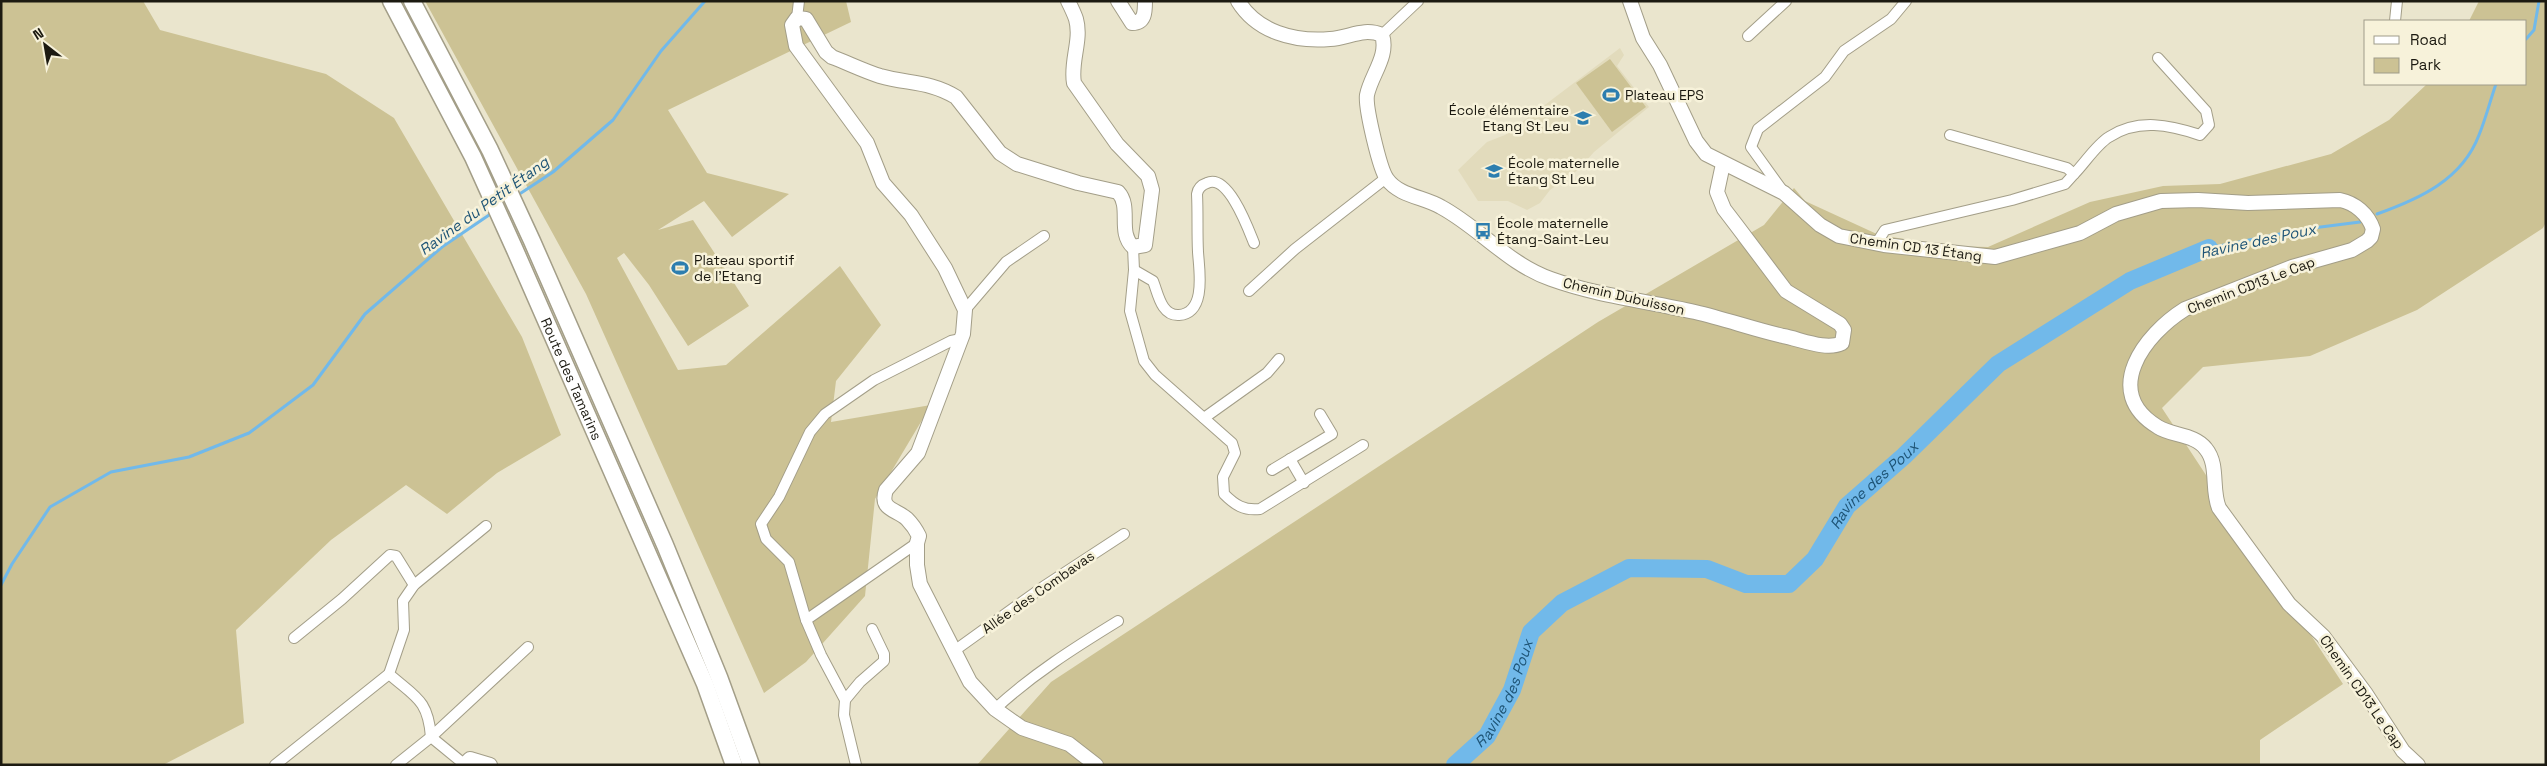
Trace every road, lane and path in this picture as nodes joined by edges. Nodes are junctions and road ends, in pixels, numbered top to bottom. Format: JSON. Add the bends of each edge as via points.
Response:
{"nodes":[{"id":1,"x":391,"y":1,"type":"edge"},
{"id":2,"x":412,"y":1,"type":"edge"},
{"id":3,"x":799,"y":1,"type":"edge"},
{"id":4,"x":1068,"y":1,"type":"edge"},
{"id":5,"x":1118,"y":1,"type":"edge"},
{"id":6,"x":1145,"y":1,"type":"edge"},
{"id":7,"x":1238,"y":1,"type":"edge"},
{"id":8,"x":1418,"y":1,"type":"edge"},
{"id":9,"x":1630,"y":1,"type":"edge"},
{"id":10,"x":1786,"y":1,"type":"edge"},
{"id":11,"x":1906,"y":1,"type":"edge"},
{"id":12,"x":2397,"y":1,"type":"edge"},
{"id":13,"x":797,"y":18,"type":"junction"},
{"id":14,"x":2395,"y":20,"type":"edge"},
{"id":15,"x":1382,"y":35,"type":"junction"},
{"id":16,"x":1748,"y":36,"type":"dead end"},
{"id":17,"x":2158,"y":58,"type":"dead end"},
{"id":18,"x":1950,"y":135,"type":"dead end"},
{"id":19,"x":1723,"y":164,"type":"junction"},
{"id":20,"x":2074,"y":174,"type":"junction"},
{"id":21,"x":1386,"y":178,"type":"junction"},
{"id":22,"x":1784,"y":193,"type":"junction"},
{"id":23,"x":2367,"y":216,"type":"joint"},
{"id":24,"x":1044,"y":236,"type":"dead end"},
{"id":25,"x":1254,"y":243,"type":"dead end"},
{"id":26,"x":1876,"y":244,"type":"junction"},
{"id":27,"x":1133,"y":246,"type":"junction"},
{"id":28,"x":1134,"y":270,"type":"junction"},
{"id":29,"x":1249,"y":291,"type":"dead end"},
{"id":30,"x":965,"y":310,"type":"junction"},
{"id":31,"x":962,"y":339,"type":"junction"},
{"id":32,"x":1279,"y":359,"type":"dead end"},
{"id":33,"x":1320,"y":414,"type":"dead end"},
{"id":34,"x":1204,"y":418,"type":"junction"},
{"id":35,"x":1363,"y":445,"type":"dead end"},
{"id":36,"x":1290,"y":459,"type":"junction"},
{"id":37,"x":1272,"y":470,"type":"dead end"},
{"id":38,"x":1304,"y":483,"type":"junction"},
{"id":39,"x":486,"y":526,"type":"dead end"},
{"id":40,"x":1124,"y":534,"type":"dead end"},
{"id":41,"x":917,"y":543,"type":"junction"},
{"id":42,"x":414,"y":585,"type":"junction"},
{"id":43,"x":806,"y":620,"type":"junction"},
{"id":44,"x":1118,"y":620,"type":"dead end"},
{"id":45,"x":872,"y":629,"type":"dead end"},
{"id":46,"x":294,"y":638,"type":"dead end"},
{"id":47,"x":528,"y":646,"type":"dead end"},
{"id":48,"x":954,"y":651,"type":"junction"},
{"id":49,"x":390,"y":674,"type":"junction"},
{"id":50,"x":845,"y":700,"type":"junction"},
{"id":51,"x":995,"y":709,"type":"junction"},
{"id":52,"x":431,"y":737,"type":"junction"},
{"id":53,"x":274,"y":765,"type":"edge"},
{"id":54,"x":396,"y":765,"type":"edge"},
{"id":55,"x":464,"y":765,"type":"edge"},
{"id":56,"x":490,"y":765,"type":"edge"},
{"id":57,"x":734,"y":765,"type":"edge"},
{"id":58,"x":751,"y":765,"type":"edge"},
{"id":59,"x":856,"y":765,"type":"edge"},
{"id":60,"x":1096,"y":765,"type":"edge"},
{"id":61,"x":2418,"y":765,"type":"edge"}],
"edges":[{"from":1,"to":57,"type":"highway","name":"Route des Tamarins","via":[[473,157],[515,250],[701,675]]},
{"from":2,"to":58,"type":"highway","name":"Route des Tamarins","via":[[490,150],[532,241],[665,545]]},
{"from":3,"to":13,"type":"street"},
{"from":4,"to":27,"type":"main road","via":[[1077,20],[1074,83],[1117,144],[1148,176],[1152,190],[1145,245]]},
{"from":5,"to":6,"type":"main road","via":[[1132,23],[1142,20]]},
{"from":7,"to":15,"type":"main road","via":[[1255,21],[1272,32],[1292,37],[1331,40],[1362,31]]},
{"from":8,"to":15,"type":"street"},
{"from":9,"to":19,"type":"main road","name":"Chemin CD 13 Étang","via":[[1643,38],[1660,65],[1696,141],[1706,154]]},
{"from":10,"to":16,"type":"street"},
{"from":11,"to":22,"type":"street","via":[[1891,19],[1844,51],[1825,77],[1758,129],[1752,147]]},
{"from":12,"to":14,"type":"street"},
{"from":13,"to":27,"type":"main road","via":[[806,19],[832,57],[881,76],[933,85],[956,97],[1000,153],[1017,164],[1118,192],[1125,208],[1127,237]]},
{"from":13,"to":30,"type":"main road","via":[[792,25],[796,46],[867,144],[883,183],[911,215],[945,268]]},
{"from":15,"to":21,"type":"main road","via":[[1384,53],[1366,98]]},
{"from":17,"to":20,"type":"street","via":[[2206,111],[2209,125],[2200,135],[2171,126],[2132,126],[2108,137]]},
{"from":18,"to":20,"type":"street","via":[[2067,168]]},
{"from":19,"to":21,"type":"main road","name":"Chemin Dubuisson","via":[[1717,192],[1724,209],[1786,291],[1840,324],[1844,330],[1842,343],[1829,346],[1773,334],[1696,312],[1608,295],[1551,279],[1506,256],[1449,211],[1399,190]]},
{"from":19,"to":22,"type":"main road","name":"Chemin CD 13 Étang"},
{"from":20,"to":26,"type":"street","via":[[2065,184],[2012,200],[1886,230]]},
{"from":21,"to":29,"type":"street","via":[[1295,249]]},
{"from":22,"to":26,"type":"main road","name":"Chemin CD 13 Étang","via":[[1826,229],[1839,236]]},
{"from":23,"to":26,"type":"main road","name":"Chemin CD 13 Étang","via":[[2340,200],[2161,201],[2116,214],[2080,233],[1996,257]]},
{"from":23,"to":61,"type":"main road","name":"Chemin CD13 Le Cap","via":[[2371,237],[2361,246],[2292,267],[2170,319],[2137,356],[2130,372],[2131,392],[2137,407],[2159,428],[2205,447],[2213,462],[2219,508],[2289,604],[2323,636],[2403,751]]},
{"from":24,"to":30,"type":"street","via":[[1006,262]]},
{"from":25,"to":28,"type":"street","via":[[1234,202],[1218,182],[1211,181],[1201,186],[1197,194],[1201,276],[1199,292],[1192,307],[1182,315],[1169,312],[1160,301],[1150,277]]},
{"from":27,"to":28,"type":"street"},
{"from":28,"to":34,"type":"street","via":[[1130,311],[1144,361],[1155,375]]},
{"from":30,"to":31,"type":"main road"},
{"from":31,"to":41,"type":"main road","via":[[918,453],[886,490],[883,498],[890,509],[914,527],[919,536]]},
{"from":31,"to":43,"type":"street","via":[[951,341],[874,380],[825,414],[810,432],[779,497],[761,524],[766,539],[789,562]]},
{"from":32,"to":34,"type":"street","via":[[1267,373]]},
{"from":33,"to":36,"type":"street","via":[[1332,434]]},
{"from":34,"to":38,"type":"street","via":[[1235,448],[1223,477],[1223,488],[1224,494],[1242,509],[1260,509]]},
{"from":35,"to":38,"type":"street"},
{"from":36,"to":37,"type":"street"},
{"from":36,"to":38,"type":"street"},
{"from":39,"to":42,"type":"street"},
{"from":40,"to":48,"type":"street","name":"Allée des Combavas"},
{"from":41,"to":43,"type":"street"},
{"from":41,"to":48,"type":"main road","via":[[920,584]]},
{"from":42,"to":46,"type":"street","via":[[396,556],[390,555]]},
{"from":42,"to":49,"type":"street","via":[[403,601],[404,630]]},
{"from":43,"to":50,"type":"street"},
{"from":44,"to":51,"type":"street","via":[[1026,681]]},
{"from":45,"to":50,"type":"street","via":[[884,661]]},
{"from":47,"to":52,"type":"street"},
{"from":48,"to":51,"type":"main road","via":[[970,682]]},
{"from":49,"to":52,"type":"street","via":[[425,705]]},
{"from":49,"to":53,"type":"street"},
{"from":50,"to":59,"type":"street","via":[[844,715]]},
{"from":51,"to":60,"type":"main road","via":[[1022,728],[1069,744]]},
{"from":52,"to":54,"type":"street"},
{"from":52,"to":55,"type":"street"},
{"from":55,"to":56,"type":"main road","via":[[470,759]]}]}
